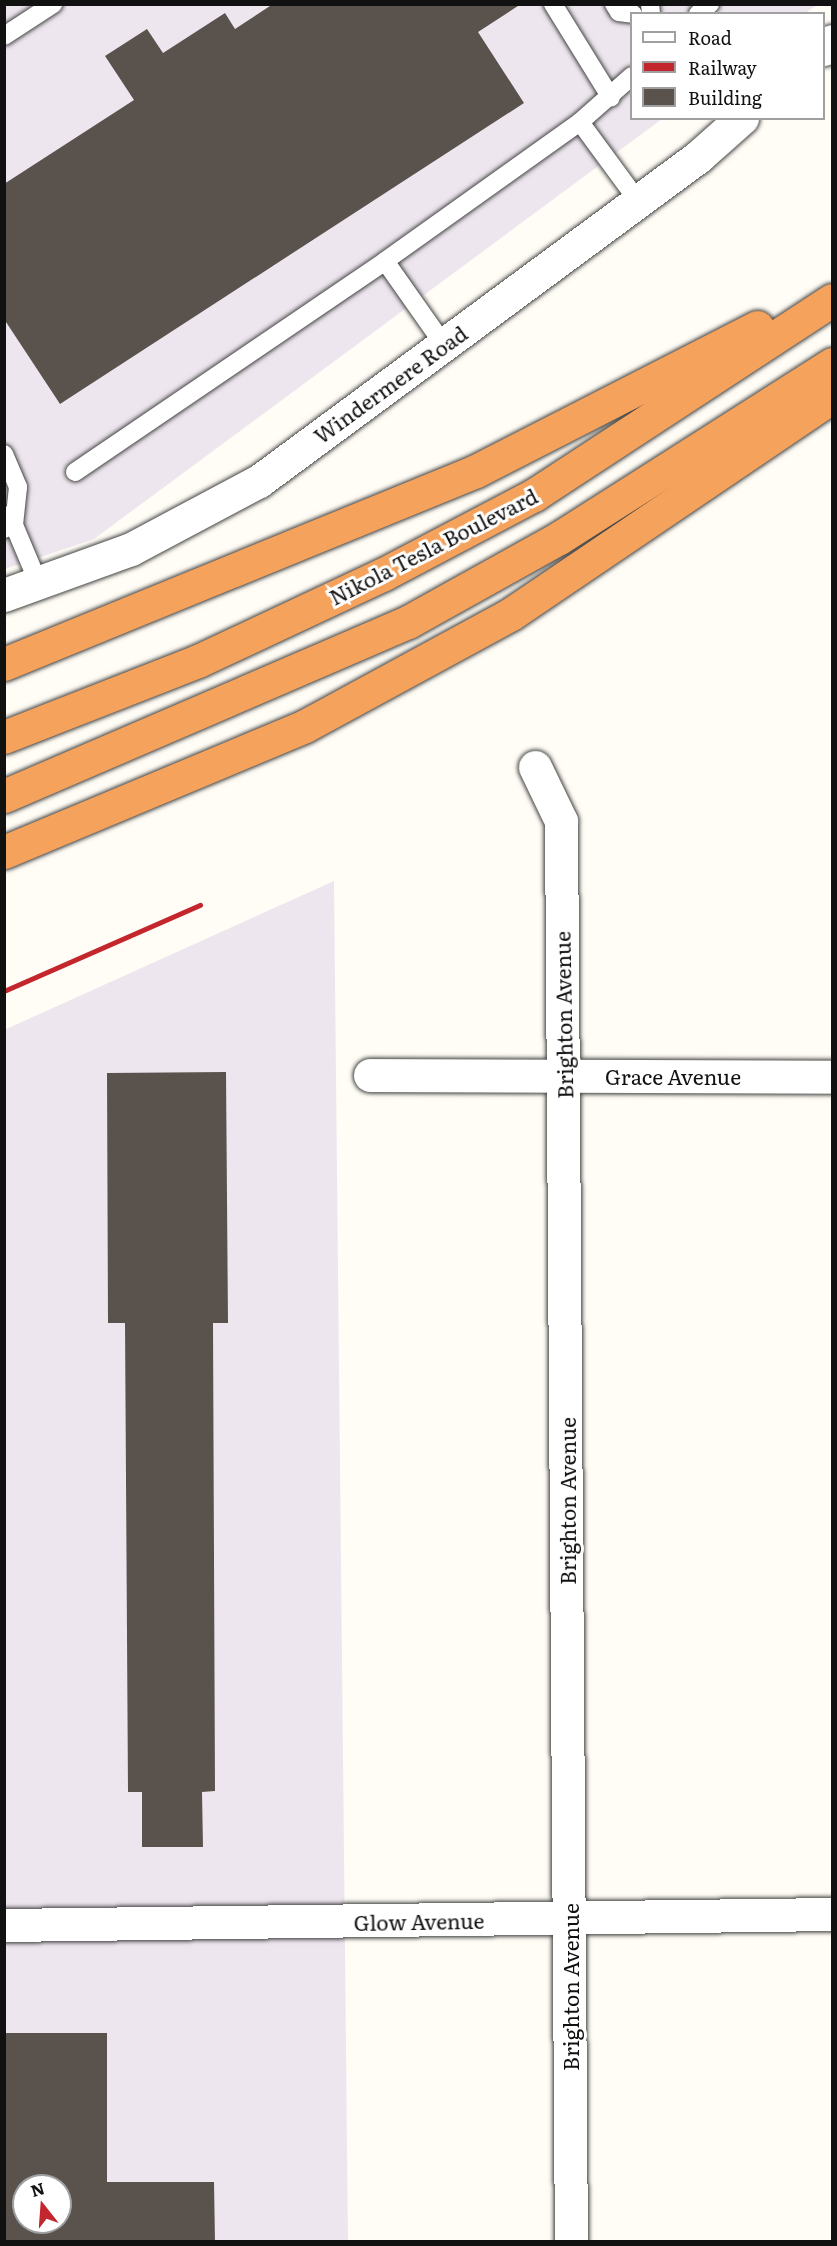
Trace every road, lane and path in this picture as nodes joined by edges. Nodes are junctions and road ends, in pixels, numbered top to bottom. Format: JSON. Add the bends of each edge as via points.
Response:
{"nodes":[{"id":1,"x":53,"y":4,"type":"edge"},
{"id":2,"x":553,"y":4,"type":"edge"},
{"id":3,"x":614,"y":4,"type":"edge"},
{"id":4,"x":630,"y":14,"type":"edge"},
{"id":5,"x":4,"y":36,"type":"edge"},
{"id":6,"x":630,"y":78,"type":"edge"},
{"id":7,"x":611,"y":98,"type":"junction"},
{"id":8,"x":735,"y":121,"type":"edge"},
{"id":9,"x":580,"y":122,"type":"junction"},
{"id":10,"x":638,"y":201,"type":"junction"},
{"id":11,"x":385,"y":261,"type":"junction"},
{"id":12,"x":832,"y":280,"type":"edge"},
{"id":13,"x":832,"y":300,"type":"edge"},
{"id":14,"x":444,"y":345,"type":"junction"},
{"id":15,"x":832,"y":364,"type":"edge"},
{"id":16,"x":832,"y":397,"type":"edge"},
{"id":17,"x":4,"y":454,"type":"edge"},
{"id":18,"x":75,"y":472,"type":"dead end"},
{"id":19,"x":8,"y":523,"type":"edge"},
{"id":20,"x":38,"y":582,"type":"junction"},
{"id":21,"x":4,"y":595,"type":"edge"},
{"id":22,"x":4,"y":664,"type":"edge"},
{"id":23,"x":4,"y":737,"type":"edge"},
{"id":24,"x":535,"y":767,"type":"dead end"},
{"id":25,"x":4,"y":796,"type":"edge"},
{"id":26,"x":4,"y":852,"type":"edge"},
{"id":27,"x":370,"y":1075,"type":"dead end"},
{"id":28,"x":564,"y":1075,"type":"junction"},
{"id":29,"x":832,"y":1077,"type":"edge"},
{"id":30,"x":832,"y":1914,"type":"edge"},
{"id":31,"x":570,"y":1919,"type":"junction"},
{"id":32,"x":4,"y":1925,"type":"edge"},
{"id":33,"x":571,"y":2241,"type":"edge"}],
"edges":[{"from":1,"to":5,"type":"lane"},
{"from":2,"to":7,"type":"lane"},
{"from":3,"to":4,"type":"lane","via":[[619,12]]},
{"from":6,"to":7,"type":"lane"},
{"from":7,"to":9,"type":"lane"},
{"from":8,"to":10,"type":"street","name":"Windermere Road"},
{"from":9,"to":10,"type":"lane"},
{"from":9,"to":11,"type":"lane"},
{"from":10,"to":14,"type":"street","name":"Windermere Road"},
{"from":11,"to":14,"type":"lane"},
{"from":11,"to":18,"type":"lane"},
{"from":12,"to":22,"type":"highway","via":[[722,349],[476,471]]},
{"from":13,"to":23,"type":"highway","name":"Nikola Tesla Boulevard","via":[[534,495],[394,569],[198,661]]},
{"from":14,"to":20,"type":"street","name":"Windermere Road","via":[[259,481],[130,549]]},
{"from":15,"to":25,"type":"highway","via":[[559,538],[408,622]]},
{"from":16,"to":26,"type":"highway","via":[[511,614],[305,726]]},
{"from":17,"to":19,"type":"lane","via":[[18,487]]},
{"from":19,"to":20,"type":"lane"},
{"from":20,"to":21,"type":"street","name":"Windermere Road"},
{"from":24,"to":28,"type":"street","name":"Brighton Avenue","via":[[561,821]]},
{"from":27,"to":28,"type":"street","name":"Grace Avenue"},
{"from":28,"to":29,"type":"street","name":"Grace Avenue"},
{"from":28,"to":31,"type":"street","name":"Brighton Avenue"},
{"from":30,"to":31,"type":"street","name":"Glow Avenue"},
{"from":31,"to":32,"type":"street","name":"Glow Avenue"},
{"from":31,"to":33,"type":"street","name":"Brighton Avenue"}]}
